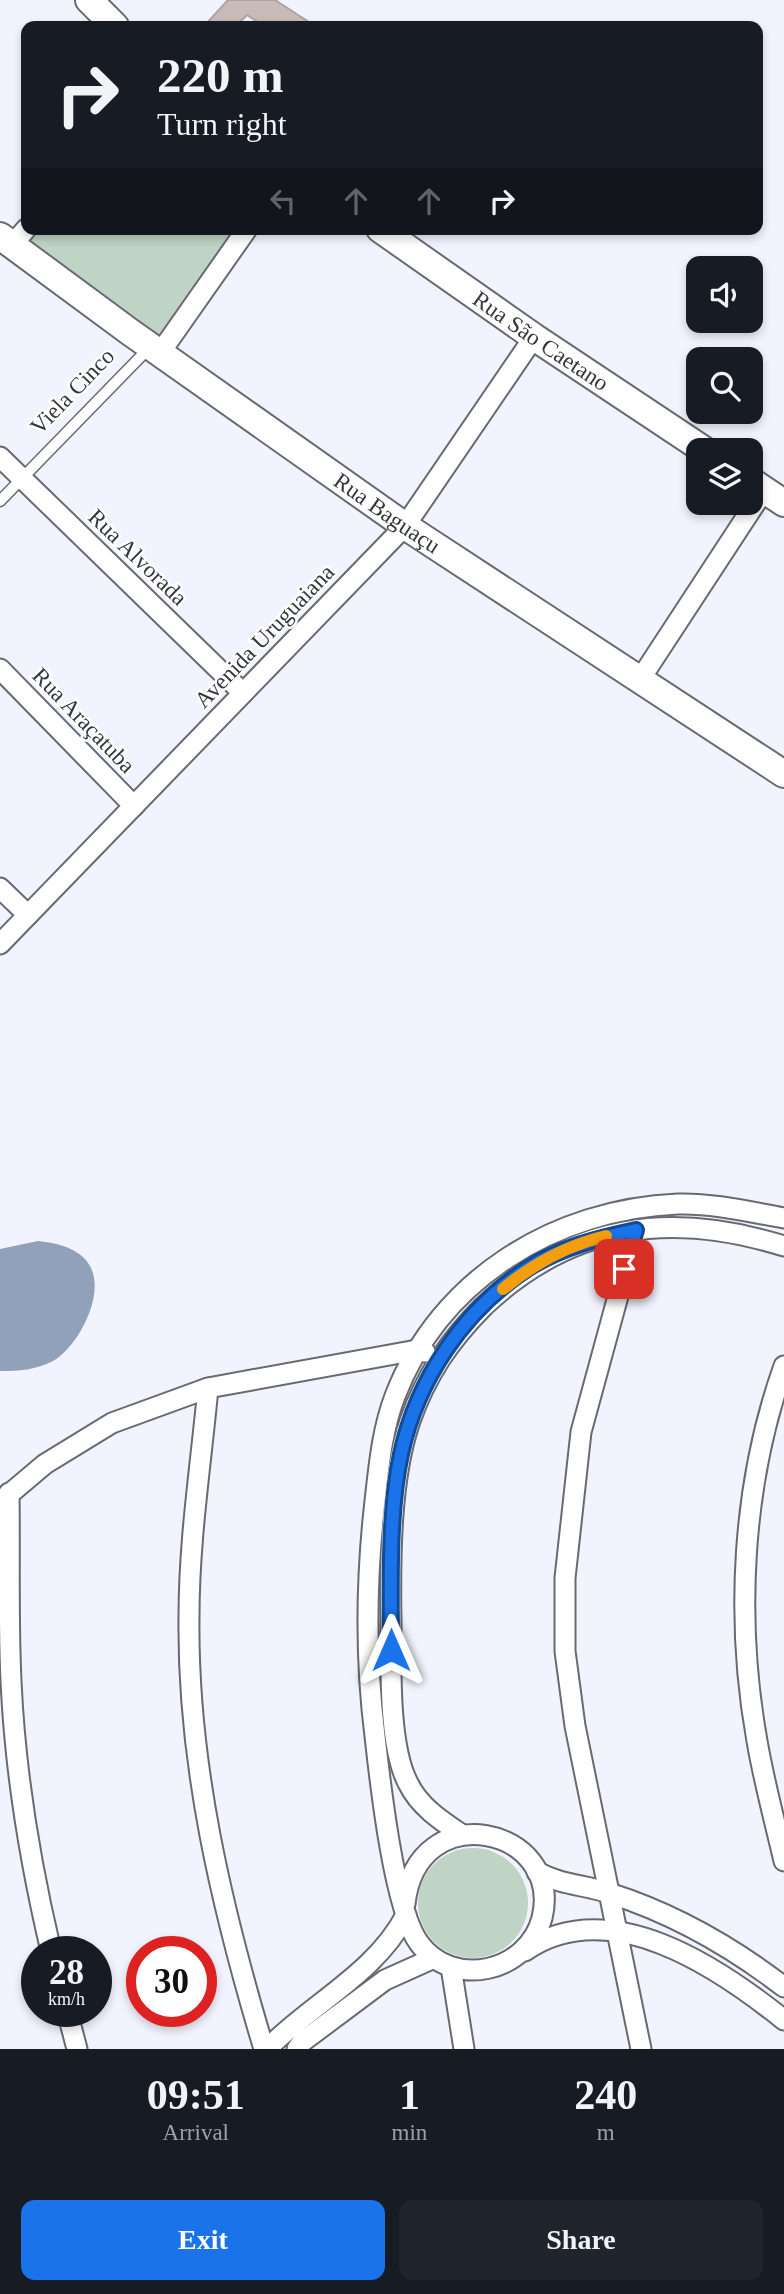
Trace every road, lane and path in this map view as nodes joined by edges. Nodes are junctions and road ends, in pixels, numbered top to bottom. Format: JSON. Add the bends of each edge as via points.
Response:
{"nodes":[{"id":1,"x":89,"y":0,"type":"edge"},
{"id":2,"x":110,"y":21,"type":"edge"},
{"id":3,"x":242,"y":235,"type":"edge"},
{"id":4,"x":389,"y":235,"type":"edge"},
{"id":5,"x":12,"y":237,"type":"edge"},
{"id":6,"x":534,"y":337,"type":"junction"},
{"id":7,"x":155,"y":350,"type":"junction"},
{"id":8,"x":686,"y":438,"type":"edge"},
{"id":9,"x":0,"y":457,"type":"edge"},
{"id":10,"x":22,"y":479,"type":"junction"},
{"id":11,"x":766,"y":491,"type":"edge"},
{"id":12,"x":0,"y":501,"type":"edge"},
{"id":13,"x":405,"y":526,"type":"junction"},
{"id":14,"x":0,"y":668,"type":"edge"},
{"id":15,"x":640,"y":678,"type":"junction"},
{"id":16,"x":243,"y":693,"type":"junction"},
{"id":17,"x":784,"y":774,"type":"edge"},
{"id":18,"x":134,"y":806,"type":"junction"},
{"id":19,"x":0,"y":888,"type":"edge"},
{"id":20,"x":28,"y":915,"type":"junction"},
{"id":21,"x":0,"y":944,"type":"edge"},
{"id":22,"x":695,"y":1205,"type":"junction"},
{"id":23,"x":784,"y":1218,"type":"edge"},
{"id":24,"x":693,"y":1227,"type":"junction"},
{"id":25,"x":636,"y":1230,"type":"junction"},
{"id":26,"x":784,"y":1246,"type":"edge"},
{"id":27,"x":417,"y":1350,"type":"junction"},
{"id":28,"x":440,"y":1356,"type":"junction"},
{"id":29,"x":784,"y":1366,"type":"edge"},
{"id":30,"x":208,"y":1388,"type":"junction"},
{"id":31,"x":5,"y":1497,"type":"edge"},
{"id":32,"x":460,"y":1834,"type":"junction"},
{"id":33,"x":784,"y":1861,"type":"edge"},
{"id":34,"x":537,"y":1872,"type":"junction"},
{"id":35,"x":608,"y":1892,"type":"junction"},
{"id":36,"x":405,"y":1910,"type":"junction"},
{"id":37,"x":618,"y":1932,"type":"junction"},
{"id":38,"x":47,"y":1936,"type":"edge"},
{"id":39,"x":518,"y":1955,"type":"junction"},
{"id":40,"x":443,"y":1963,"type":"junction"},
{"id":41,"x":784,"y":1987,"type":"edge"},
{"id":42,"x":784,"y":2020,"type":"edge"},
{"id":43,"x":71,"y":2027,"type":"edge"},
{"id":44,"x":77,"y":2049,"type":"edge"},
{"id":45,"x":266,"y":2049,"type":"edge"},
{"id":46,"x":297,"y":2049,"type":"edge"},
{"id":47,"x":464,"y":2049,"type":"edge"},
{"id":48,"x":641,"y":2049,"type":"edge"}],
"edges":[{"from":1,"to":2,"type":"main road"},
{"from":3,"to":7,"type":"street","name":"Viela Cinco"},
{"from":4,"to":6,"type":"main road","name":"Rua São Caetano"},
{"from":5,"to":7,"type":"main road","name":"Rua Baguaçu"},
{"from":6,"to":8,"type":"main road","name":"Rua São Caetano"},
{"from":6,"to":13,"type":"street","name":"Avenida Uruguaiana"},
{"from":7,"to":10,"type":"lane","name":"Viela Cinco"},
{"from":7,"to":13,"type":"main road","name":"Rua Baguaçu"},
{"from":9,"to":10,"type":"street","name":"Rua Alvorada"},
{"from":10,"to":12,"type":"lane","name":"Viela Cinco"},
{"from":10,"to":16,"type":"street","name":"Rua Alvorada"},
{"from":11,"to":15,"type":"street"},
{"from":13,"to":15,"type":"main road","name":"Rua Baguaçu"},
{"from":13,"to":16,"type":"street","name":"Avenida Uruguaiana"},
{"from":14,"to":18,"type":"street","name":"Rua Araçatuba"},
{"from":15,"to":17,"type":"main road","name":"Rua Baguaçu"},
{"from":16,"to":18,"type":"street","name":"Avenida Uruguaiana"},
{"from":18,"to":20,"type":"street","name":"Avenida Uruguaiana"},
{"from":19,"to":20,"type":"street"},
{"from":20,"to":21,"type":"street","name":"Avenida Uruguaiana"},
{"from":22,"to":23,"type":"street"},
{"from":22,"to":24,"type":"street"},
{"from":22,"to":27,"type":"street","via":[[628,1209],[577,1222],[529,1243],[485,1273],[446,1309]]},
{"from":24,"to":25,"type":"street"},
{"from":24,"to":26,"type":"street","via":[[749,1235]]},
{"from":25,"to":28,"type":"street","via":[[573,1247],[526,1269],[466,1324]]},
{"from":25,"to":35,"type":"street","via":[[581,1432],[565,1578],[565,1651],[575,1726]]},
{"from":27,"to":28,"type":"street"},
{"from":27,"to":30,"type":"street"},
{"from":27,"to":36,"type":"street","via":[[395,1397],[382,1445],[367,1604],[368,1683],[378,1764]]},
{"from":28,"to":32,"type":"street","via":[[410,1421],[400,1456],[391,1674],[400,1764],[408,1784],[431,1813]]},
{"from":29,"to":33,"type":"street","via":[[752,1490],[744,1612],[757,1741]]},
{"from":30,"to":31,"type":"street","via":[[112,1423],[45,1464]]},
{"from":30,"to":45,"type":"street","via":[[189,1616],[195,1729],[210,1837],[234,1949]]},
{"from":31,"to":38,"type":"street","via":[[11,1681],[20,1784]]},
{"from":32,"to":34,"type":"street","via":[[505,1840],[524,1854]]},
{"from":32,"to":36,"type":"street","via":[[426,1852],[414,1867]]},
{"from":34,"to":35,"type":"street","via":[[560,1884]]},
{"from":34,"to":39,"type":"street","via":[[543,1894],[542,1917],[533,1938]]},
{"from":35,"to":37,"type":"street"},
{"from":35,"to":41,"type":"street","via":[[713,1938]]},
{"from":36,"to":40,"type":"street","via":[[421,1947]]},
{"from":36,"to":45,"type":"street","via":[[386,1949]]},
{"from":37,"to":39,"type":"street","via":[[560,1934]]},
{"from":37,"to":42,"type":"street","via":[[683,1954],[718,1972]]},
{"from":37,"to":48,"type":"street"},
{"from":39,"to":40,"type":"street","via":[[498,1967],[474,1971]]},
{"from":40,"to":46,"type":"street","via":[[386,1980]]},
{"from":40,"to":47,"type":"street"},
{"from":43,"to":44,"type":"street"}]}
